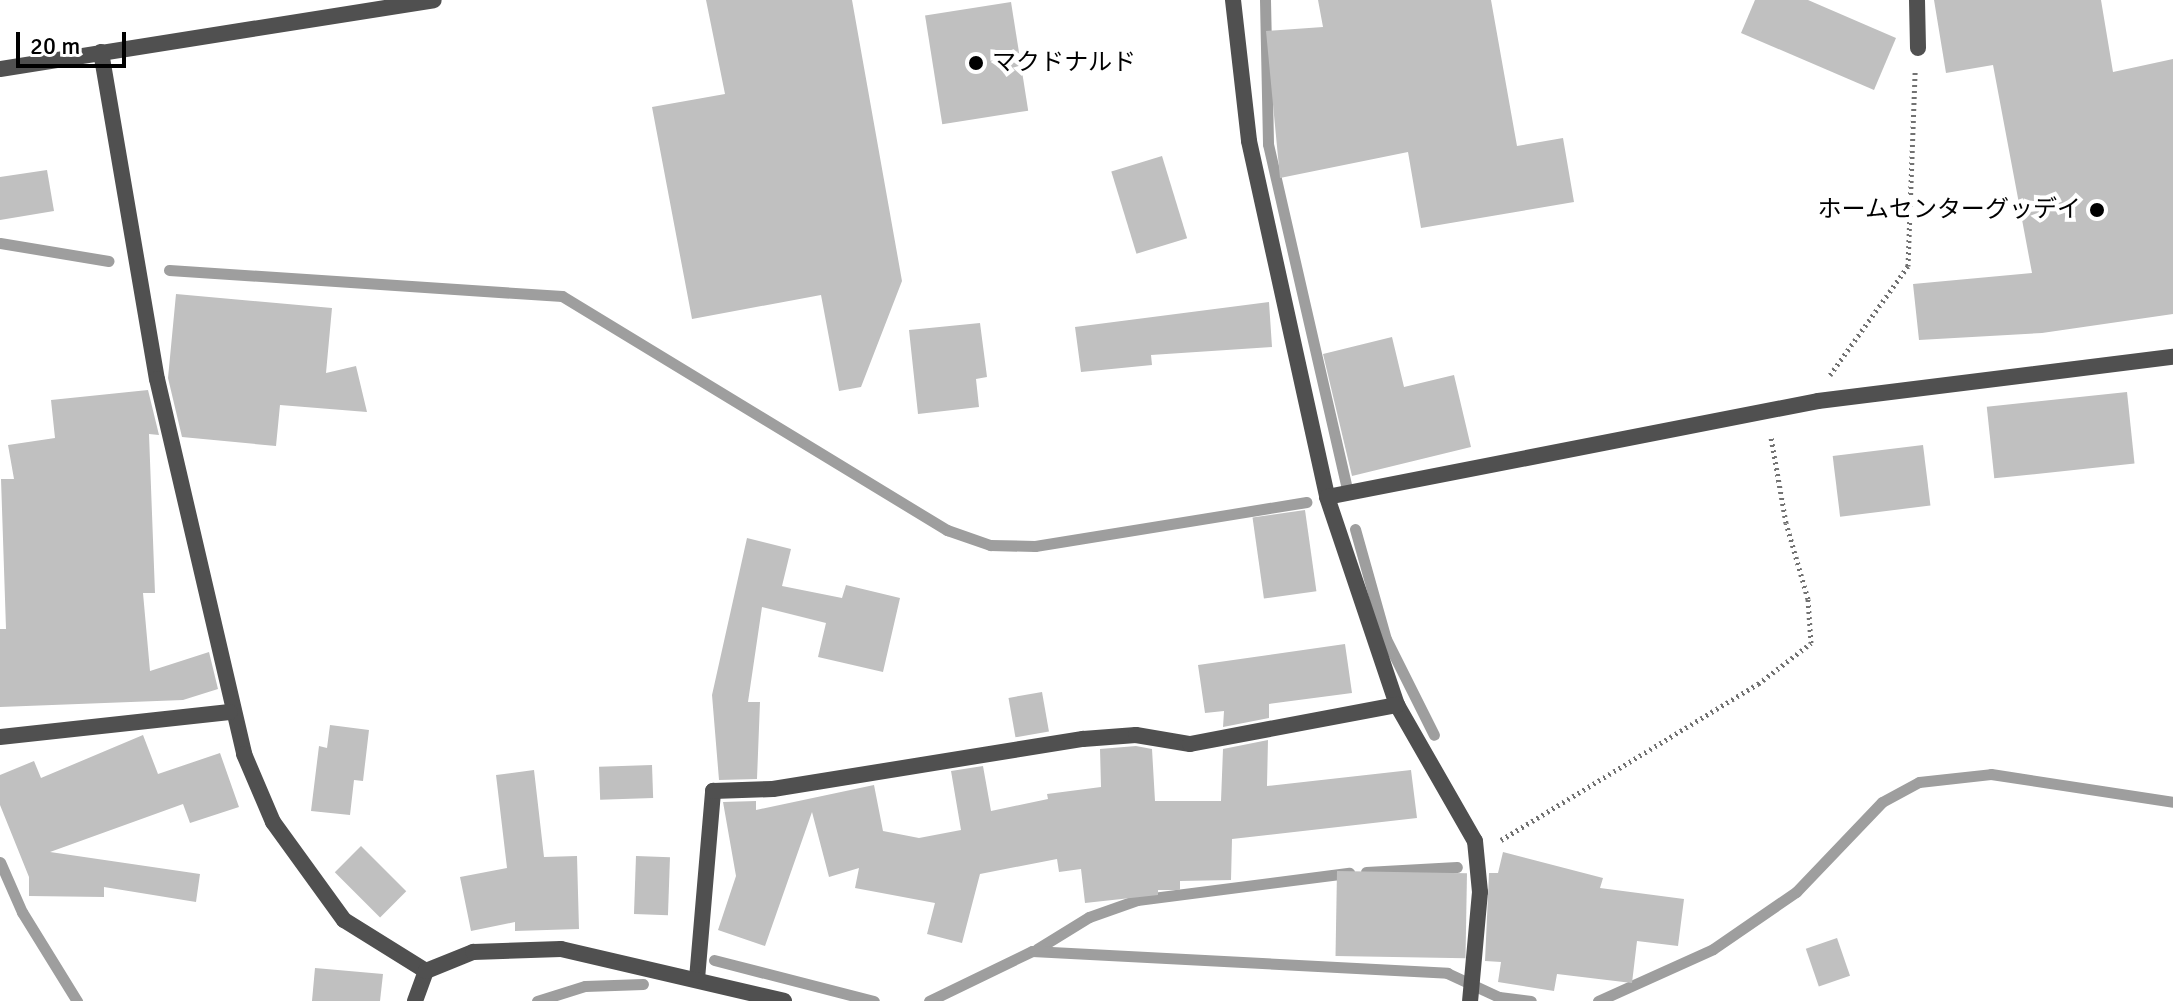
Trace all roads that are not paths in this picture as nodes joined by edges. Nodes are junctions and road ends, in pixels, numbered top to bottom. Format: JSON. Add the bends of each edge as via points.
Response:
{"nodes":[{"id":1,"x":434,"y":0,"type":"edge"},
{"id":2,"x":1233,"y":0,"type":"edge"},
{"id":3,"x":1917,"y":0,"type":"edge"},
{"id":4,"x":1918,"y":48,"type":"road end"},
{"id":5,"x":101,"y":52,"type":"junction"},
{"id":6,"x":0,"y":69,"type":"edge"},
{"id":7,"x":2173,"y":357,"type":"edge"},
{"id":8,"x":1327,"y":497,"type":"junction"},
{"id":9,"x":1397,"y":705,"type":"junction"},
{"id":10,"x":230,"y":712,"type":"junction"},
{"id":11,"x":0,"y":737,"type":"edge"},
{"id":12,"x":426,"y":971,"type":"junction"},
{"id":13,"x":697,"y":979,"type":"junction"},
{"id":14,"x":1470,"y":998,"type":"edge"},
{"id":15,"x":415,"y":1001,"type":"edge"},
{"id":16,"x":784,"y":1001,"type":"edge"}],
"edges":[{"from":1,"to":5,"type":"street"},
{"from":2,"to":8,"type":"street","via":[[1249,141]]},
{"from":3,"to":4,"type":"street"},
{"from":5,"to":6,"type":"street"},
{"from":5,"to":10,"type":"street","via":[[157,379]]},
{"from":7,"to":8,"type":"street","via":[[1818,401]]},
{"from":8,"to":9,"type":"street"},
{"from":9,"to":13,"type":"street","via":[[1190,744],[1136,735],[1083,739],[773,789],[713,791]]},
{"from":9,"to":14,"type":"street","via":[[1475,841],[1475,974]]},
{"from":10,"to":11,"type":"street"},
{"from":10,"to":12,"type":"street","via":[[273,822],[302,870],[344,920]]},
{"from":12,"to":13,"type":"street","via":[[473,952],[561,949]]},
{"from":12,"to":15,"type":"street"},
{"from":13,"to":16,"type":"street"}]}
